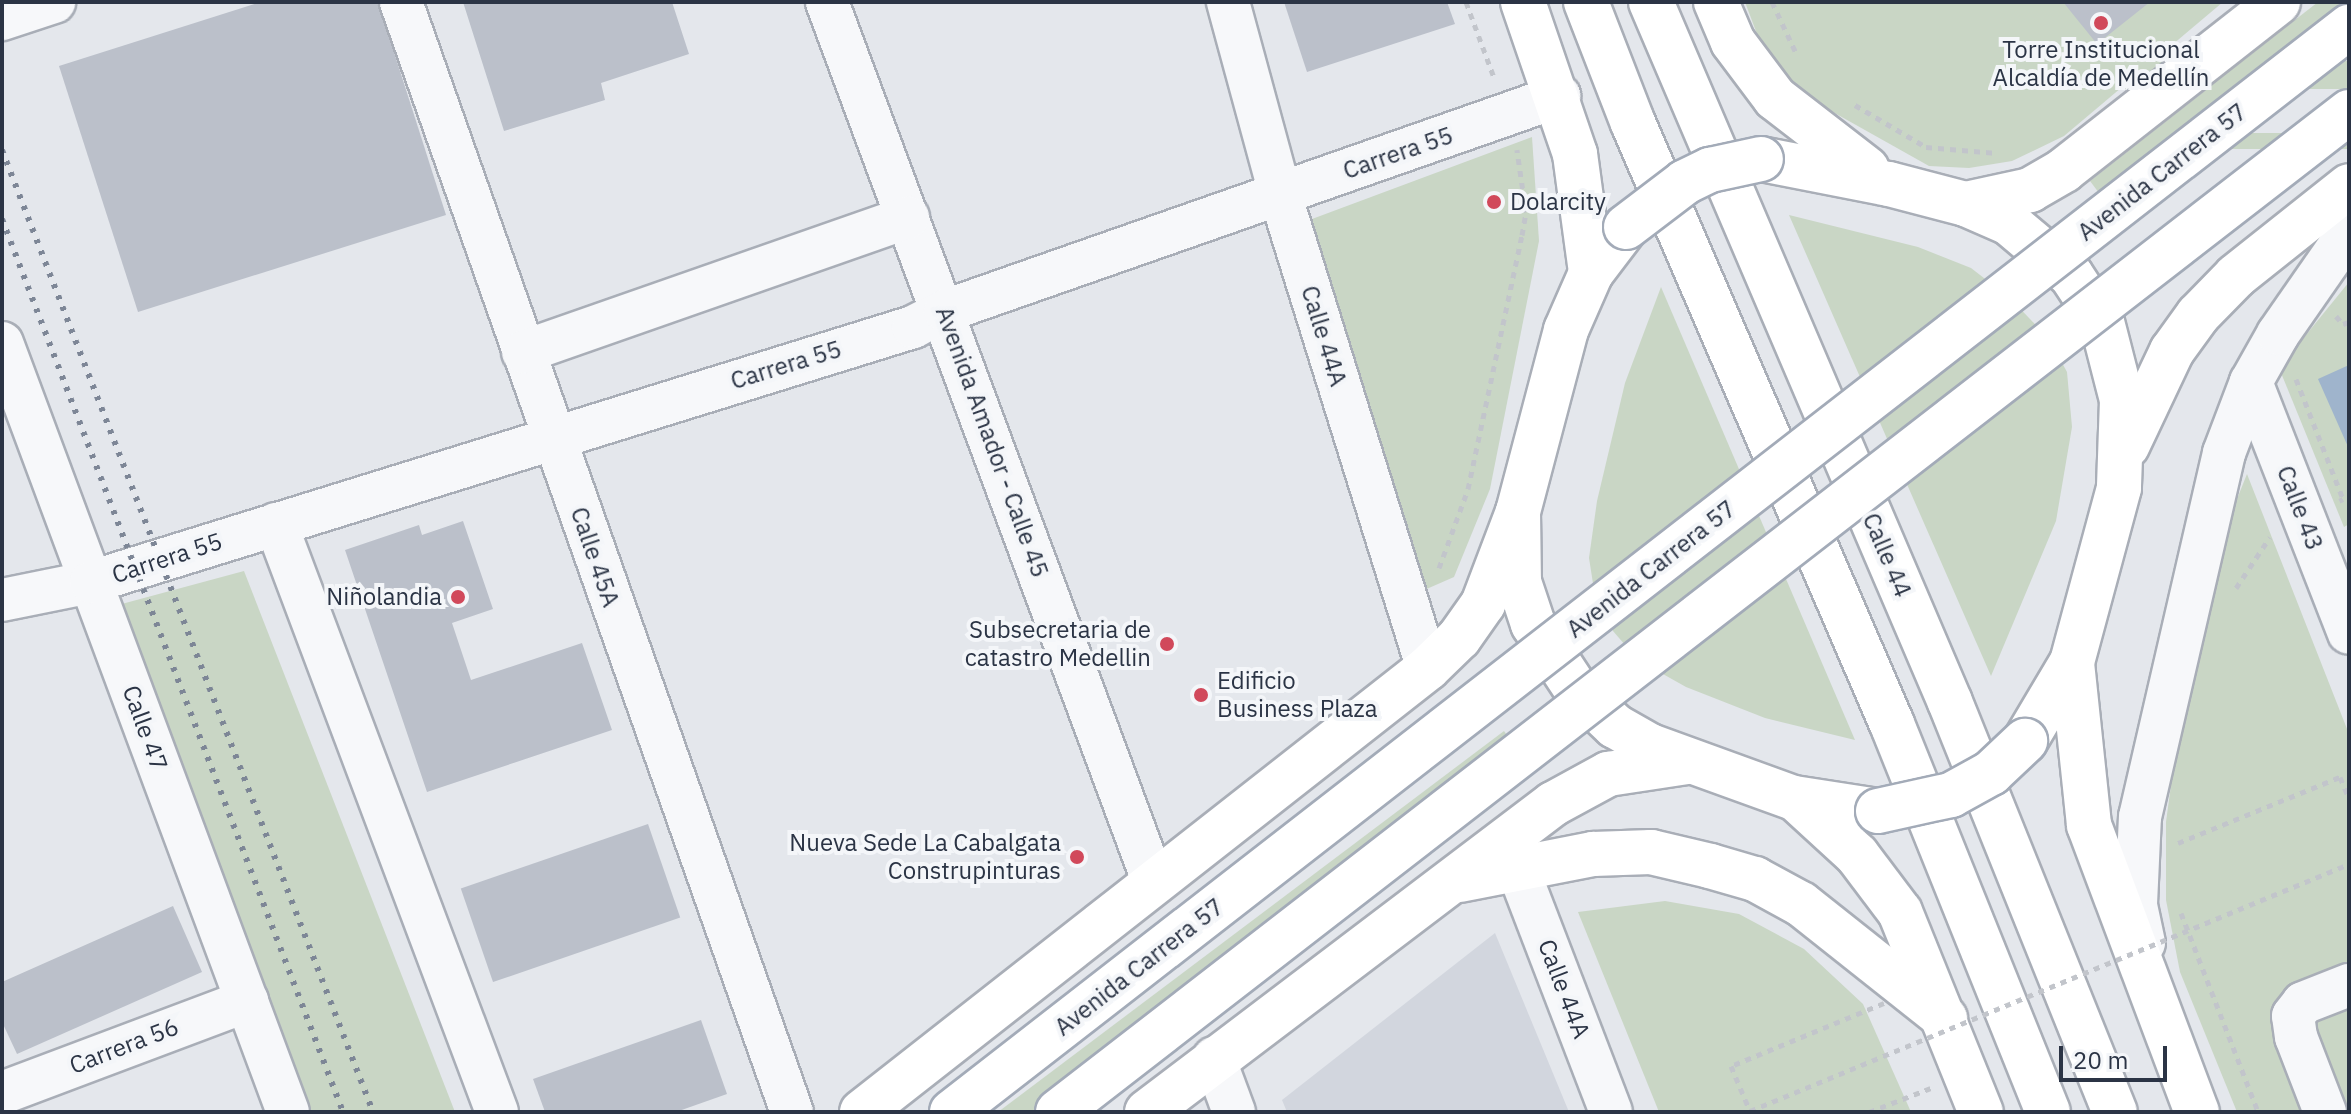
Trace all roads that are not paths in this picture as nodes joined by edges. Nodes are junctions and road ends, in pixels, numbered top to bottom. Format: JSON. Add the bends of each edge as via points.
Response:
{"nodes":[{"id":1,"x":54,"y":2,"type":"edge"},
{"id":2,"x":401,"y":2,"type":"edge"},
{"id":3,"x":827,"y":2,"type":"edge"},
{"id":4,"x":1228,"y":2,"type":"edge"},
{"id":5,"x":1523,"y":2,"type":"edge"},
{"id":6,"x":1586,"y":2,"type":"edge"},
{"id":7,"x":1651,"y":2,"type":"edge"},
{"id":8,"x":1716,"y":2,"type":"edge"},
{"id":9,"x":2278,"y":2,"type":"edge"},
{"id":10,"x":2,"y":19,"type":"edge"},
{"id":11,"x":2349,"y":27,"type":"edge"},
{"id":12,"x":1559,"y":96,"type":"junction"},
{"id":13,"x":2349,"y":112,"type":"edge"},
{"id":14,"x":1889,"y":184,"type":"junction"},
{"id":15,"x":2349,"y":186,"type":"edge"},
{"id":16,"x":1280,"y":194,"type":"junction"},
{"id":17,"x":1966,"y":204,"type":"junction"},
{"id":18,"x":908,"y":217,"type":"junction"},
{"id":19,"x":2349,"y":232,"type":"edge"},
{"id":20,"x":1591,"y":273,"type":"junction"},
{"id":21,"x":945,"y":311,"type":"junction"},
{"id":22,"x":2,"y":343,"type":"edge"},
{"id":23,"x":523,"y":352,"type":"junction"},
{"id":24,"x":2251,"y":382,"type":"junction"},
{"id":25,"x":552,"y":435,"type":"junction"},
{"id":26,"x":2123,"y":456,"type":"junction"},
{"id":27,"x":1518,"y":512,"type":"junction"},
{"id":28,"x":276,"y":524,"type":"junction"},
{"id":29,"x":2335,"y":557,"type":"edge"},
{"id":30,"x":91,"y":582,"type":"junction"},
{"id":31,"x":2,"y":600,"type":"edge"},
{"id":32,"x":2349,"y":633,"type":"edge"},
{"id":33,"x":2072,"y":662,"type":"junction"},
{"id":34,"x":1428,"y":668,"type":"junction"},
{"id":35,"x":1689,"y":762,"type":"junction"},
{"id":36,"x":1794,"y":798,"type":"junction"},
{"id":37,"x":1517,"y":867,"type":"junction"},
{"id":38,"x":1154,"y":883,"type":"junction"},
{"id":39,"x":1446,"y":883,"type":"junction"},
{"id":40,"x":2349,"y":985,"type":"edge"},
{"id":41,"x":247,"y":1001,"type":"junction"},
{"id":42,"x":2156,"y":1007,"type":"junction"},
{"id":43,"x":1945,"y":1018,"type":"junction"},
{"id":44,"x":1214,"y":1058,"type":"junction"},
{"id":45,"x":2,"y":1093,"type":"edge"},
{"id":46,"x":288,"y":1112,"type":"edge"},
{"id":47,"x":497,"y":1112,"type":"edge"},
{"id":48,"x":792,"y":1112,"type":"edge"},
{"id":49,"x":862,"y":1112,"type":"edge"},
{"id":50,"x":952,"y":1112,"type":"edge"},
{"id":51,"x":1058,"y":1112,"type":"edge"},
{"id":52,"x":1147,"y":1112,"type":"edge"},
{"id":53,"x":1234,"y":1112,"type":"edge"},
{"id":54,"x":1611,"y":1112,"type":"edge"},
{"id":55,"x":1981,"y":1112,"type":"edge"},
{"id":56,"x":2048,"y":1112,"type":"edge"},
{"id":57,"x":2115,"y":1112,"type":"edge"},
{"id":58,"x":2197,"y":1112,"type":"edge"},
{"id":59,"x":2325,"y":1112,"type":"edge"}],
"edges":[{"from":1,"to":10,"type":"street"},
{"from":2,"to":23,"type":"street","name":"Calle 45A"},
{"from":3,"to":18,"type":"street","name":"Avenida Amador - Calle 45"},
{"from":4,"to":16,"type":"street","name":"Calle 44A"},
{"from":5,"to":12,"type":"main road"},
{"from":6,"to":56,"type":"main road","via":[[1892,724]]},
{"from":7,"to":57,"type":"main road","name":"Calle 44","via":[[1950,702]]},
{"from":8,"to":14,"type":"main road","via":[[1733,42],[1775,98],[1797,120]]},
{"from":9,"to":17,"type":"main road","via":[[2051,178],[2030,190]]},
{"from":11,"to":50,"type":"main road","name":"Avenida Carrera 57","bridge":true},
{"from":12,"to":16,"type":"street","name":"Carrera 55"},
{"from":12,"to":20,"type":"main road","via":[[1575,154]]},
{"from":13,"to":51,"type":"main road","bridge":true},
{"from":14,"to":17,"type":"main road"},
{"from":14,"to":20,"type":"main road","bridge":true,"via":[[1761,159],[1710,170],[1685,182],[1626,227]]},
{"from":15,"to":26,"type":"main road","via":[[2236,276],[2198,315],[2172,351]]},
{"from":16,"to":21,"type":"street","name":"Carrera 55"},
{"from":16,"to":34,"type":"street","name":"Calle 44A"},
{"from":17,"to":26,"type":"main road","via":[[2034,239],[2071,275],[2102,322],[2122,400]]},
{"from":18,"to":21,"type":"street","name":"Avenida Amador - Calle 45"},
{"from":18,"to":23,"type":"street"},
{"from":19,"to":24,"type":"street"},
{"from":20,"to":27,"type":"main road","via":[[1566,330]]},
{"from":21,"to":25,"type":"street","name":"Carrera 55","via":[[913,327]]},
{"from":21,"to":38,"type":"street","name":"Avenida Amador - Calle 45"},
{"from":22,"to":30,"type":"street","name":"Calle 47"},
{"from":23,"to":25,"type":"street","name":"Calle 45A"},
{"from":24,"to":29,"type":"street","name":"Calle 43"},
{"from":24,"to":42,"type":"street","via":[[2224,453],[2140,817],[2136,904]]},
{"from":25,"to":28,"type":"street","name":"Carrera 55"},
{"from":25,"to":48,"type":"street","name":"Calle 45A"},
{"from":26,"to":33,"type":"main road"},
{"from":27,"to":34,"type":"main road","via":[[1483,604]]},
{"from":27,"to":35,"type":"main road","via":[[1519,582],[1553,660],[1615,726]]},
{"from":28,"to":30,"type":"street","name":"Carrera 55"},
{"from":28,"to":47,"type":"street"},
{"from":29,"to":32,"type":"street","name":"Calle 43"},
{"from":30,"to":31,"type":"street","name":"Carrera 55"},
{"from":30,"to":41,"type":"street","name":"Calle 47"},
{"from":33,"to":36,"type":"main road","bridge":true,"via":[[2025,741],[1991,773],[1951,795],[1878,811]]},
{"from":33,"to":42,"type":"main road","via":[[2089,825]]},
{"from":34,"to":38,"type":"main road"},
{"from":35,"to":36,"type":"main road"},
{"from":35,"to":39,"type":"main road","via":[[1608,774],[1553,804]]},
{"from":36,"to":43,"type":"main road","via":[[1880,882],[1917,944]]},
{"from":37,"to":39,"type":"main road"},
{"from":37,"to":43,"type":"main road","via":[[1593,854],[1651,852],[1755,879],[1837,930]]},
{"from":37,"to":54,"type":"street","name":"Calle 44A"},
{"from":38,"to":49,"type":"main road"},
{"from":39,"to":44,"type":"main road"},
{"from":40,"to":59,"type":"street","via":[[2303,1003],[2293,1016]]},
{"from":41,"to":45,"type":"street","name":"Carrera 56"},
{"from":41,"to":46,"type":"street","name":"Calle 47"},
{"from":42,"to":58,"type":"main road"},
{"from":43,"to":55,"type":"main road"},
{"from":44,"to":52,"type":"main road"},
{"from":44,"to":53,"type":"street"}]}
